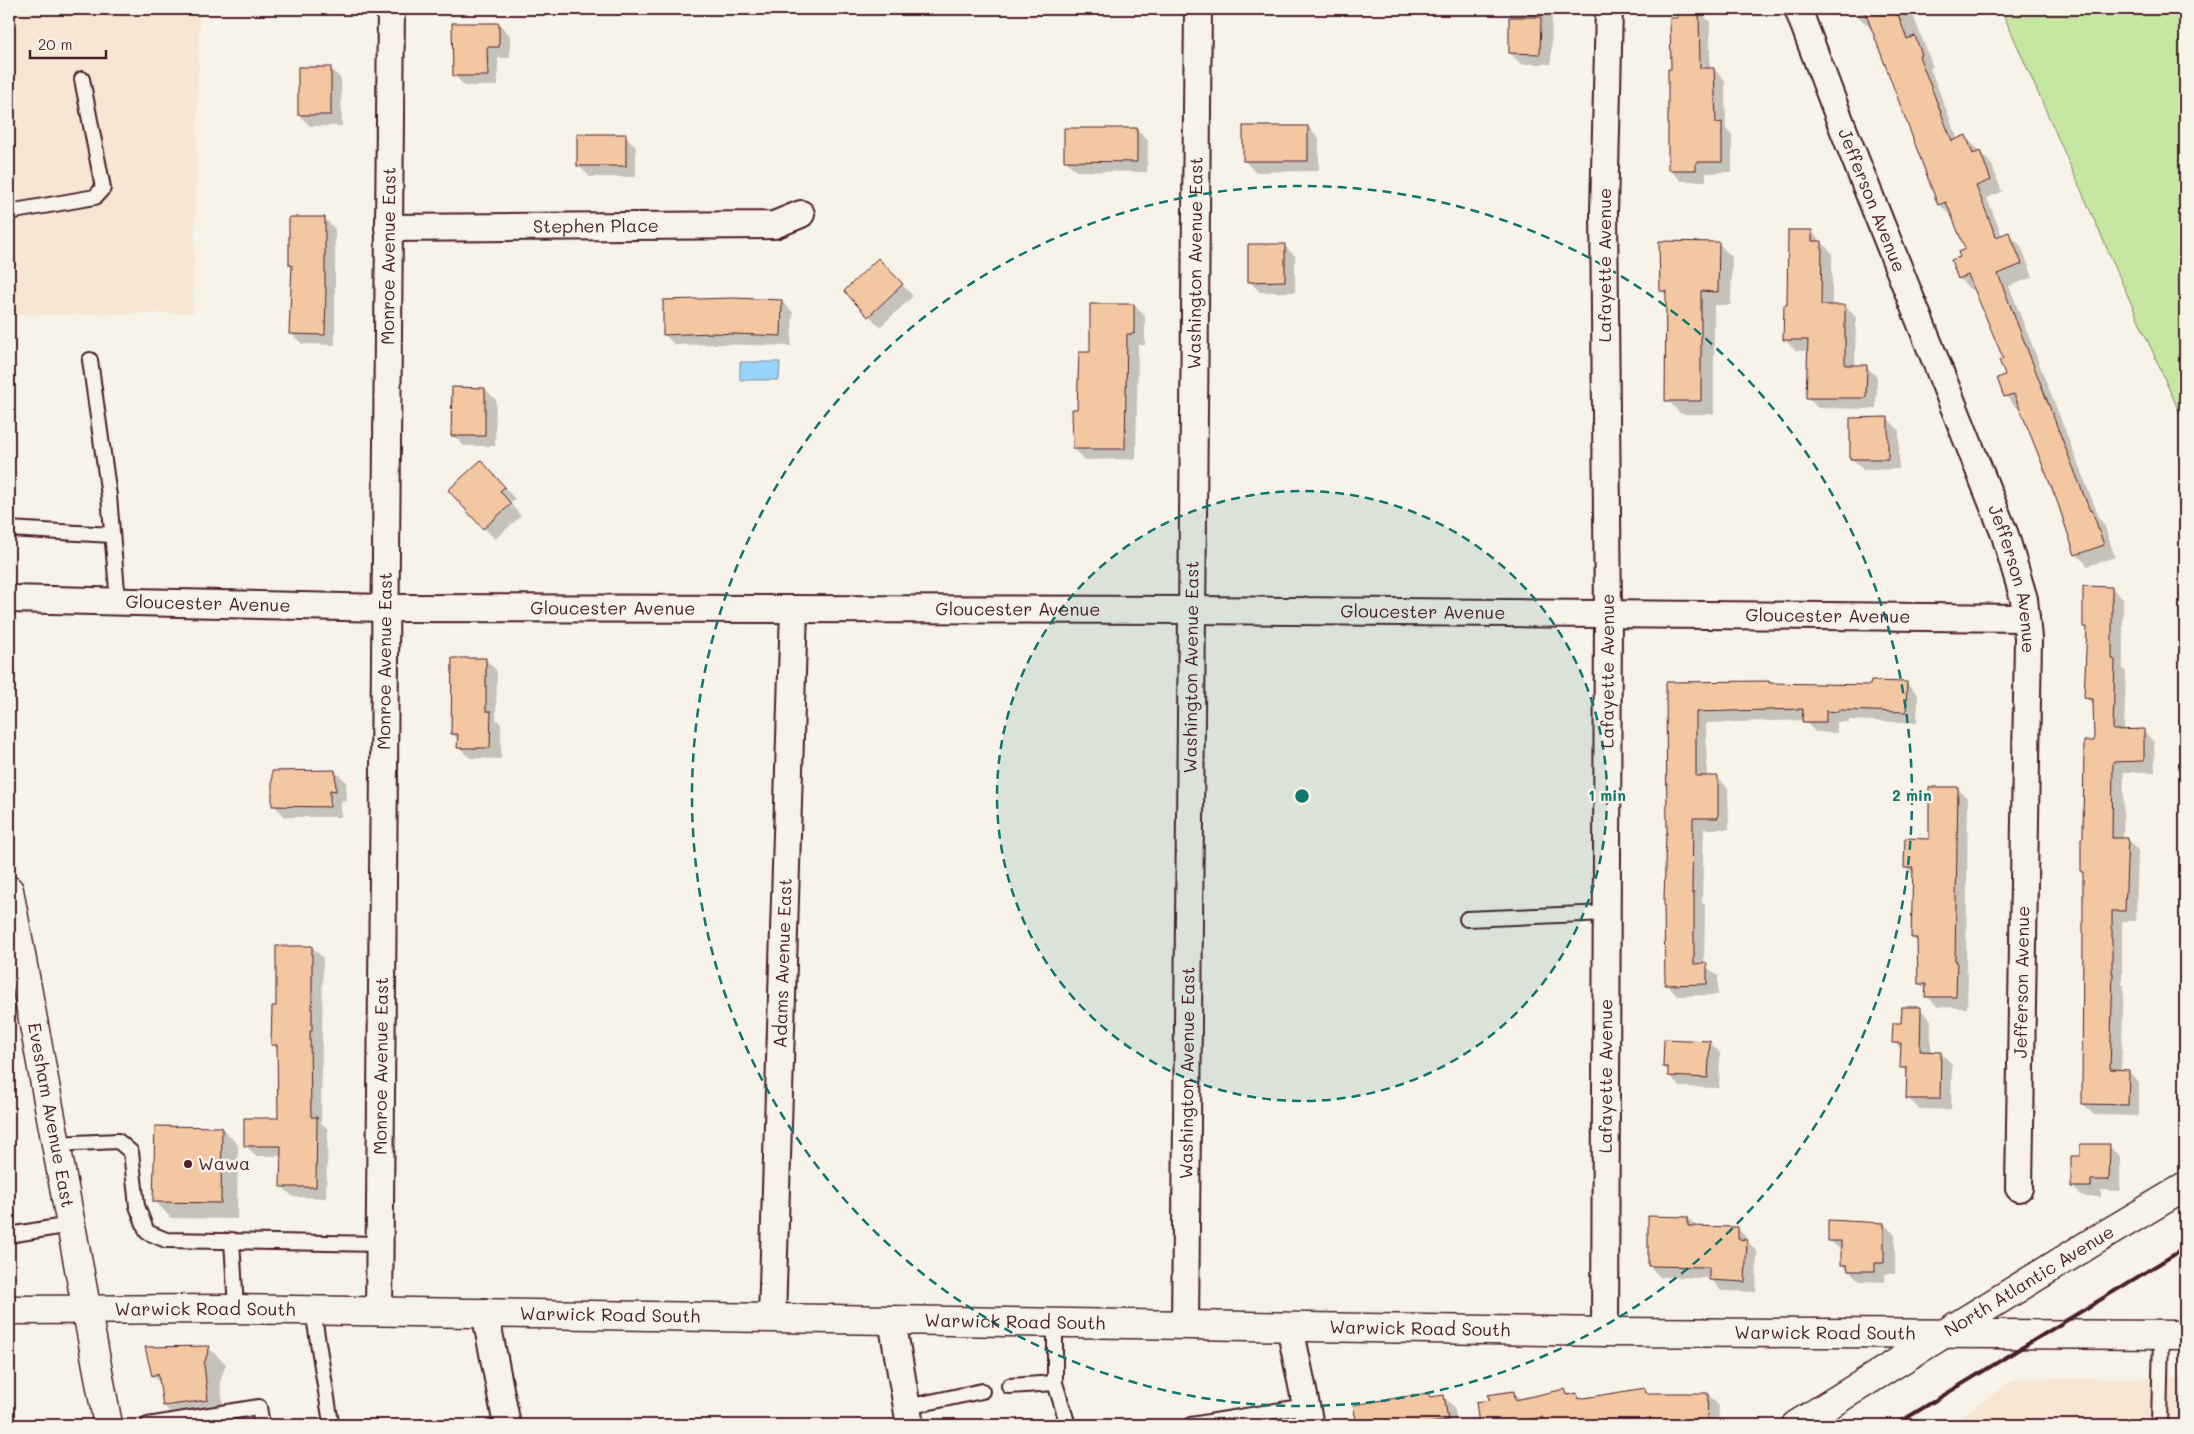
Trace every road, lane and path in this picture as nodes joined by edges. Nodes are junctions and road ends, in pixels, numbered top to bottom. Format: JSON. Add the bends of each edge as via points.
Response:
{"nodes":[{"id":1,"x":391,"y":9,"type":"edge"},
{"id":2,"x":1198,"y":9,"type":"edge"},
{"id":3,"x":1609,"y":9,"type":"edge"},
{"id":4,"x":1798,"y":9,"type":"edge"},
{"id":5,"x":82,"y":79,"type":"dead end"},
{"id":6,"x":9,"y":212,"type":"edge"},
{"id":7,"x":801,"y":214,"type":"dead end"},
{"id":8,"x":388,"y":228,"type":"junction"},
{"id":9,"x":90,"y":360,"type":"dead end"},
{"id":10,"x":9,"y":529,"type":"edge"},
{"id":11,"x":112,"y":535,"type":"junction"},
{"id":12,"x":9,"y":599,"type":"edge"},
{"id":13,"x":118,"y":602,"type":"junction"},
{"id":14,"x":385,"y":608,"type":"junction"},
{"id":15,"x":794,"y":609,"type":"junction"},
{"id":16,"x":1192,"y":610,"type":"junction"},
{"id":17,"x":1608,"y":614,"type":"junction"},
{"id":18,"x":2026,"y":618,"type":"junction"},
{"id":19,"x":9,"y":890,"type":"edge"},
{"id":20,"x":1607,"y":913,"type":"junction"},
{"id":21,"x":1467,"y":919,"type":"dead end"},
{"id":22,"x":55,"y":1144,"type":"junction"},
{"id":23,"x":2185,"y":1187,"type":"edge"},
{"id":24,"x":2019,"y":1188,"type":"dead end"},
{"id":25,"x":70,"y":1225,"type":"junction"},
{"id":26,"x":9,"y":1235,"type":"edge"},
{"id":27,"x":232,"y":1240,"type":"junction"},
{"id":28,"x":379,"y":1244,"type":"junction"},
{"id":29,"x":236,"y":1309,"type":"junction"},
{"id":30,"x":9,"y":1310,"type":"edge"},
{"id":31,"x":86,"y":1310,"type":"junction"},
{"id":32,"x":313,"y":1311,"type":"junction"},
{"id":33,"x":379,"y":1312,"type":"junction"},
{"id":34,"x":485,"y":1312,"type":"junction"},
{"id":35,"x":772,"y":1318,"type":"junction"},
{"id":36,"x":892,"y":1320,"type":"junction"},
{"id":37,"x":1054,"y":1323,"type":"junction"},
{"id":38,"x":1185,"y":1325,"type":"junction"},
{"id":39,"x":1290,"y":1327,"type":"junction"},
{"id":40,"x":1605,"y":1332,"type":"junction"},
{"id":41,"x":1944,"y":1334,"type":"junction"},
{"id":42,"x":2173,"y":1335,"type":"edge"},
{"id":43,"x":1055,"y":1383,"type":"junction"},
{"id":44,"x":1009,"y":1386,"type":"dead end"},
{"id":45,"x":982,"y":1391,"type":"dead end"},
{"id":46,"x":1308,"y":1415,"type":"edge"},
{"id":47,"x":909,"y":1416,"type":"edge"},
{"id":48,"x":331,"y":1423,"type":"dead end"},
{"id":49,"x":108,"y":1425,"type":"edge"},
{"id":50,"x":148,"y":1425,"type":"edge"},
{"id":51,"x":262,"y":1425,"type":"edge"},
{"id":52,"x":507,"y":1425,"type":"edge"},
{"id":53,"x":1068,"y":1425,"type":"edge"},
{"id":54,"x":1191,"y":1425,"type":"edge"},
{"id":55,"x":1796,"y":1425,"type":"edge"},
{"id":56,"x":2159,"y":1425,"type":"edge"}],
"edges":[{"from":1,"to":8,"type":"street","name":"Monroe Avenue East"},
{"from":2,"to":16,"type":"street","name":"Washington Avenue East"},
{"from":3,"to":17,"type":"street","name":"Lafayette Avenue","via":[[1604,211]]},
{"from":4,"to":18,"type":"street","name":"Jefferson Avenue","via":[[2005,535],[2024,599]]},
{"from":5,"to":6,"type":"lane","via":[[103,188],[95,197]]},
{"from":7,"to":8,"type":"street","name":"Stephen Place","via":[[774,224]]},
{"from":8,"to":14,"type":"street","name":"Monroe Avenue East"},
{"from":9,"to":11,"type":"lane"},
{"from":10,"to":11,"type":"lane"},
{"from":11,"to":13,"type":"lane"},
{"from":12,"to":13,"type":"street","name":"Gloucester Avenue"},
{"from":13,"to":14,"type":"street","name":"Gloucester Avenue"},
{"from":14,"to":15,"type":"street","name":"Gloucester Avenue"},
{"from":14,"to":28,"type":"street","name":"Monroe Avenue East"},
{"from":15,"to":16,"type":"street","name":"Gloucester Avenue"},
{"from":15,"to":35,"type":"street","name":"Adams Avenue East"},
{"from":16,"to":17,"type":"street","name":"Gloucester Avenue"},
{"from":16,"to":38,"type":"street","name":"Washington Avenue East"},
{"from":17,"to":18,"type":"street","name":"Gloucester Avenue"},
{"from":17,"to":20,"type":"street","name":"Lafayette Avenue"},
{"from":18,"to":24,"type":"street","name":"Jefferson Avenue"},
{"from":19,"to":22,"type":"street","name":"Evesham Avenue East"},
{"from":20,"to":21,"type":"lane"},
{"from":20,"to":40,"type":"street","name":"Lafayette Avenue"},
{"from":22,"to":25,"type":"street","name":"Evesham Avenue East"},
{"from":22,"to":27,"type":"lane","via":[[118,1141],[131,1152],[137,1206],[147,1232],[166,1240]]},
{"from":23,"to":41,"type":"street","name":"North Atlantic Avenue"},
{"from":25,"to":26,"type":"lane"},
{"from":25,"to":31,"type":"street","name":"Evesham Avenue East"},
{"from":27,"to":28,"type":"lane"},
{"from":27,"to":29,"type":"lane"},
{"from":28,"to":33,"type":"street","name":"Monroe Avenue East"},
{"from":29,"to":31,"type":"street","name":"Warwick Road South"},
{"from":29,"to":32,"type":"street","name":"Warwick Road South"},
{"from":30,"to":31,"type":"street","name":"Warwick Road South"},
{"from":31,"to":49,"type":"street","name":"Evesham Avenue East"},
{"from":32,"to":33,"type":"street","name":"Warwick Road South"},
{"from":32,"to":48,"type":"lane"},
{"from":33,"to":34,"type":"street","name":"Warwick Road South"},
{"from":34,"to":35,"type":"street","name":"Warwick Road South"},
{"from":34,"to":52,"type":"street"},
{"from":35,"to":36,"type":"street","name":"Warwick Road South"},
{"from":36,"to":37,"type":"street","name":"Warwick Road South"},
{"from":36,"to":47,"type":"street"},
{"from":37,"to":38,"type":"street","name":"Warwick Road South"},
{"from":37,"to":43,"type":"lane"},
{"from":38,"to":39,"type":"street","name":"Warwick Road South"},
{"from":39,"to":40,"type":"street","name":"Warwick Road South"},
{"from":39,"to":46,"type":"street"},
{"from":40,"to":41,"type":"street","name":"Warwick Road South"},
{"from":41,"to":42,"type":"street","name":"Warwick Road South"},
{"from":41,"to":55,"type":"street","name":"North Atlantic Avenue"},
{"from":42,"to":56,"type":"lane"},
{"from":43,"to":44,"type":"lane"},
{"from":43,"to":53,"type":"lane"},
{"from":45,"to":47,"type":"lane"},
{"from":46,"to":54,"type":"lane"},
{"from":50,"to":51,"type":"lane","via":[[259,1407]]}]}
